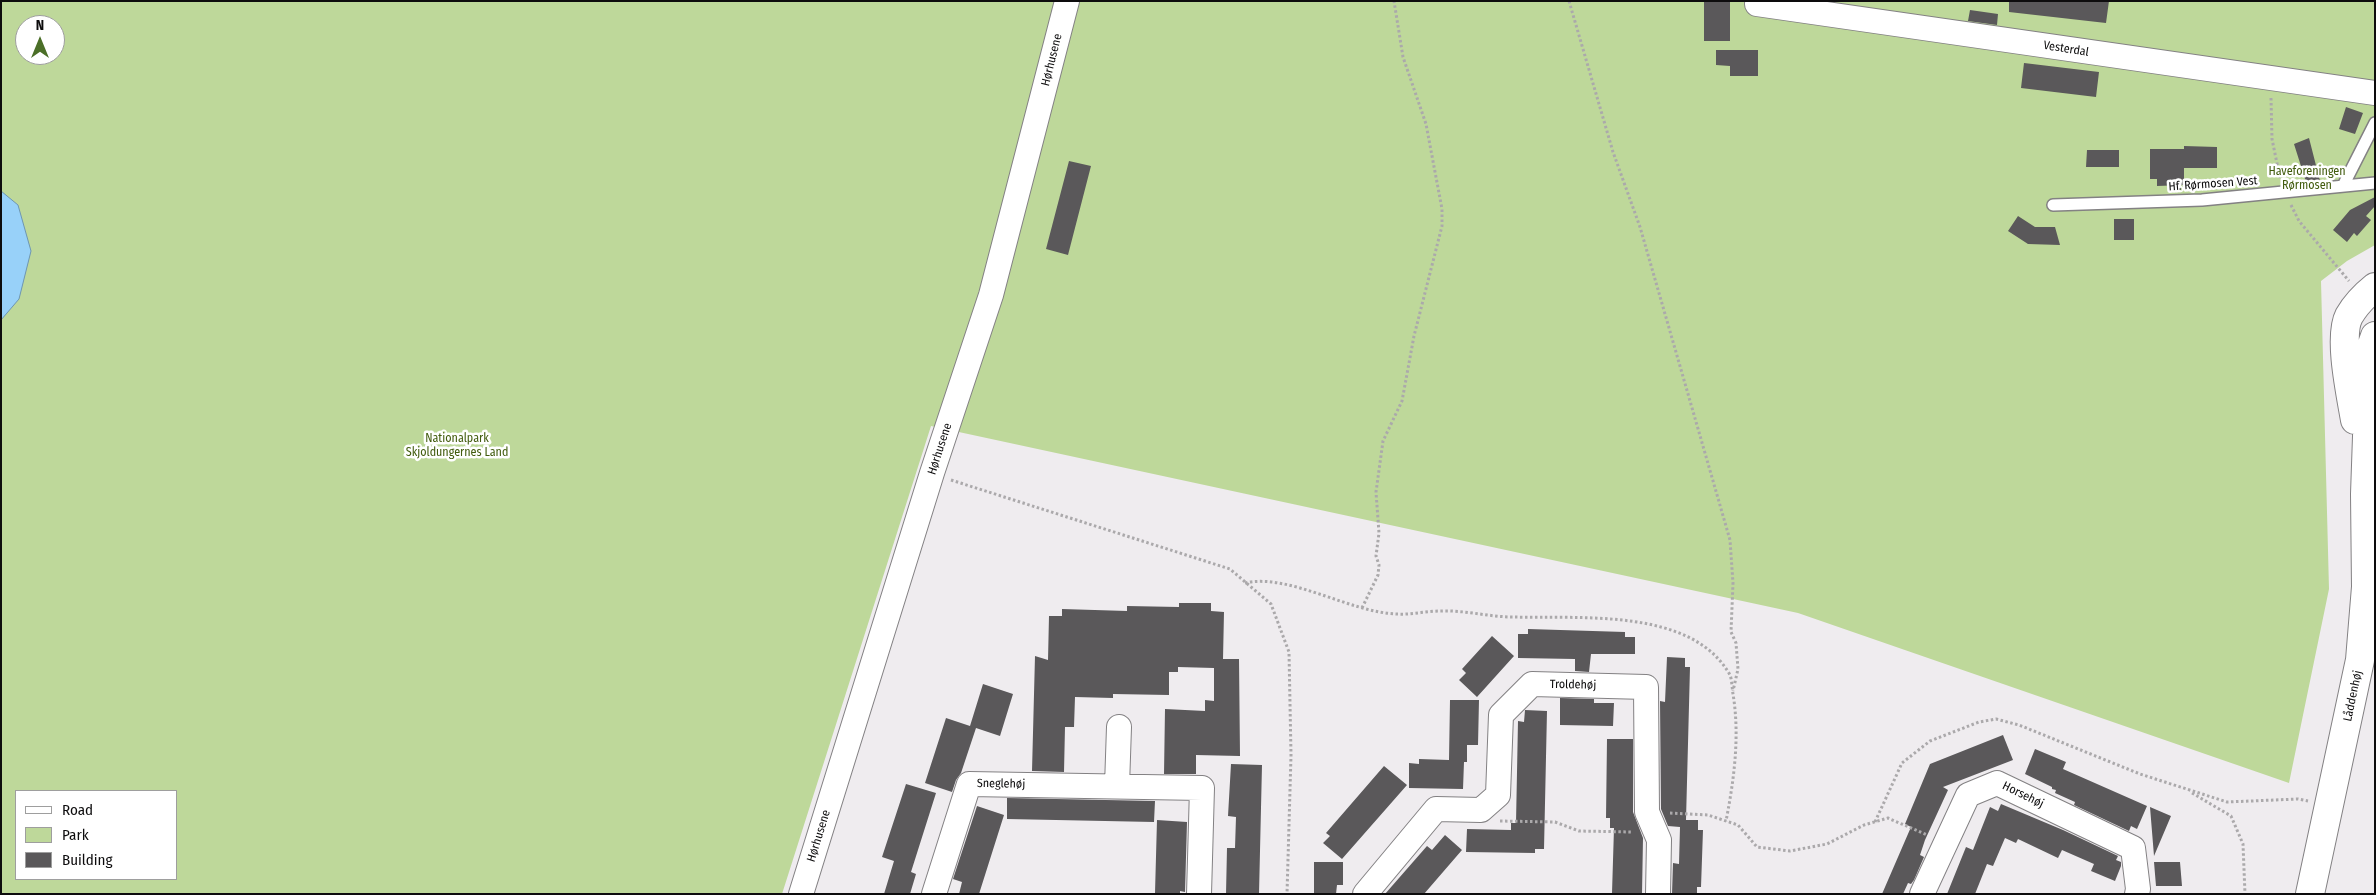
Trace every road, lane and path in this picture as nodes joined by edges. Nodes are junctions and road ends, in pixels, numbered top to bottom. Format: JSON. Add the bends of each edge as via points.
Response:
{"nodes":[{"id":1,"x":1067,"y":1,"type":"edge"},
{"id":2,"x":1394,"y":1,"type":"edge"},
{"id":3,"x":1569,"y":1,"type":"edge"},
{"id":4,"x":1757,"y":4,"type":"dead end"},
{"id":5,"x":2375,"y":93,"type":"edge"},
{"id":6,"x":2375,"y":123,"type":"edge"},
{"id":7,"x":2375,"y":183,"type":"edge"},
{"id":8,"x":2344,"y":184,"type":"junction"},
{"id":9,"x":2053,"y":205,"type":"dead end"},
{"id":10,"x":2375,"y":287,"type":"edge"},
{"id":11,"x":2375,"y":336,"type":"edge"},
{"id":12,"x":932,"y":473,"type":"junction"},
{"id":13,"x":2365,"y":494,"type":"junction"},
{"id":14,"x":1245,"y":583,"type":"junction"},
{"id":15,"x":1362,"y":608,"type":"junction"},
{"id":16,"x":1733,"y":690,"type":"junction"},
{"id":17,"x":1119,"y":728,"type":"dead end"},
{"id":18,"x":1117,"y":786,"type":"junction"},
{"id":19,"x":2185,"y":789,"type":"junction"},
{"id":20,"x":2330,"y":805,"type":"junction"},
{"id":21,"x":1481,"y":810,"type":"junction"},
{"id":22,"x":1651,"y":822,"type":"junction"},
{"id":23,"x":1726,"y":822,"type":"junction"},
{"id":24,"x":1875,"y":822,"type":"junction"},
{"id":25,"x":1946,"y":843,"type":"junction"},
{"id":26,"x":801,"y":894,"type":"edge"},
{"id":27,"x":934,"y":894,"type":"edge"},
{"id":28,"x":1199,"y":894,"type":"edge"},
{"id":29,"x":1287,"y":894,"type":"edge"},
{"id":30,"x":1365,"y":894,"type":"edge"},
{"id":31,"x":1658,"y":894,"type":"edge"},
{"id":32,"x":1922,"y":894,"type":"edge"},
{"id":33,"x":2136,"y":894,"type":"edge"},
{"id":34,"x":2246,"y":894,"type":"edge"},
{"id":35,"x":2310,"y":894,"type":"edge"}],
"edges":[{"from":1,"to":12,"type":"street","name":"Hørhusene","via":[[992,295]]},
{"from":2,"to":15,"type":"path","via":[[1403,57],[1426,124],[1442,209],[1442,226],[1414,336],[1402,401],[1383,441],[1376,492],[1378,575]]},
{"from":3,"to":16,"type":"path","via":[[1613,152],[1640,226],[1730,540],[1733,583],[1731,632],[1736,643],[1738,669]]},
{"from":4,"to":5,"type":"street","name":"Vesterdal"},
{"from":6,"to":8,"type":"lane"},
{"from":7,"to":8,"type":"lane","name":"Hf. Rørmosen Vest"},
{"from":8,"to":9,"type":"lane","name":"Hf. Rørmosen Vest","via":[[2202,200]]},
{"from":10,"to":13,"type":"street","name":"Låddenhøj","via":[[2361,298],[2348,318],[2344,345]]},
{"from":11,"to":13,"type":"street","name":"Låddenhøj","via":[[2370,350]]},
{"from":12,"to":14,"type":"path","via":[[1230,569]]},
{"from":12,"to":26,"type":"street","name":"Hørhusene"},
{"from":13,"to":20,"type":"street","name":"Låddenhøj","via":[[2366,587],[2360,660]]},
{"from":14,"to":15,"type":"path","via":[[1258,580],[1289,586]]},
{"from":14,"to":29,"type":"path","via":[[1271,604],[1289,652],[1291,755]]},
{"from":15,"to":16,"type":"path","via":[[1398,614],[1442,610],[1510,617],[1642,622],[1688,637],[1708,649],[1730,676]]},
{"from":16,"to":23,"type":"path","via":[[1737,717],[1733,788]]},
{"from":17,"to":18,"type":"street"},
{"from":18,"to":27,"type":"street","name":"Sneglehøj","via":[[970,784]]},
{"from":18,"to":28,"type":"street","name":"Sneglehøj","via":[[1202,788]]},
{"from":19,"to":20,"type":"path","via":[[2227,802],[2298,799]]},
{"from":19,"to":24,"type":"path","via":[[1996,719],[1979,722],[1930,741],[1902,763]]},
{"from":19,"to":34,"type":"path","via":[[2231,816],[2243,844]]},
{"from":20,"to":35,"type":"street","name":"Låddenhøj"},
{"from":21,"to":22,"type":"path","via":[[1485,820],[1555,822],[1579,831]]},
{"from":21,"to":22,"type":"street","name":"Troldehøj","via":[[1498,795],[1501,715],[1532,684],[1646,687]]},
{"from":21,"to":30,"type":"street","via":[[1436,809]]},
{"from":22,"to":23,"type":"path","via":[[1708,815]]},
{"from":22,"to":31,"type":"street","name":"Troldehøj","via":[[1659,840]]},
{"from":23,"to":24,"type":"path","via":[[1738,825],[1757,847],[1790,851],[1827,844]]},
{"from":24,"to":25,"type":"path","via":[[1888,818]]},
{"from":25,"to":32,"type":"street","name":"Horsehøj"},
{"from":25,"to":33,"type":"street","name":"Horsehøj","via":[[1968,795],[1996,783],[2133,848]]}]}
